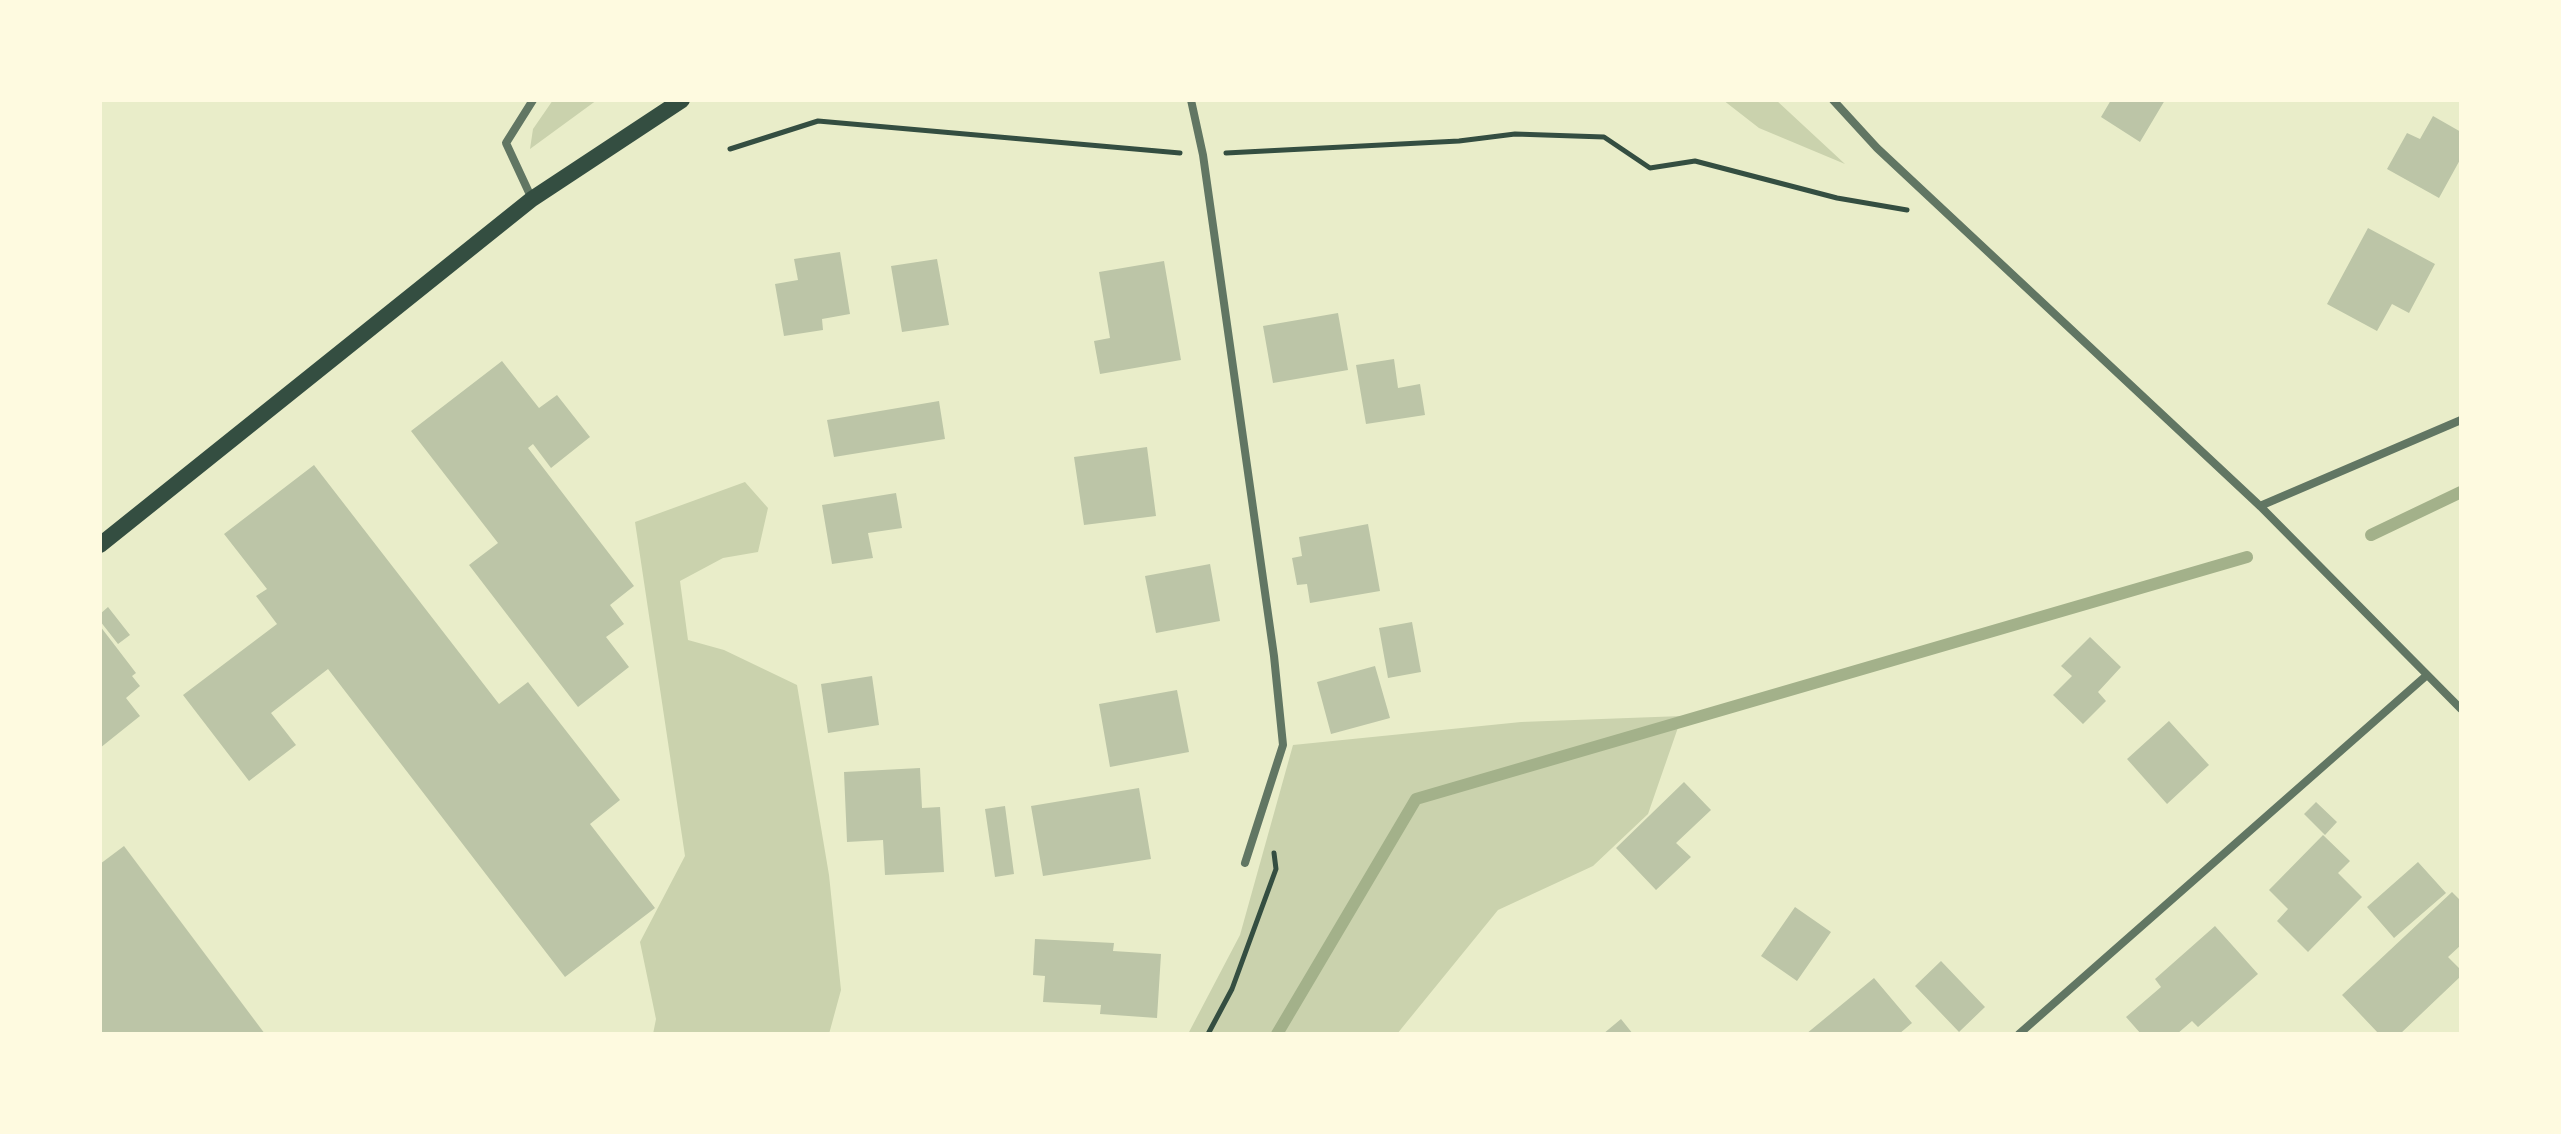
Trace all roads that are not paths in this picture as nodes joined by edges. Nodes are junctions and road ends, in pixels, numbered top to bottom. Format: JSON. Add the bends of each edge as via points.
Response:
{"nodes":[{"id":1,"x":533,"y":100,"type":"edge"},
{"id":2,"x":682,"y":100,"type":"edge"},
{"id":3,"x":1191,"y":100,"type":"edge"},
{"id":4,"x":1833,"y":100,"type":"edge"},
{"id":5,"x":532,"y":199,"type":"junction"},
{"id":6,"x":2461,"y":420,"type":"edge"},
{"id":7,"x":2260,"y":506,"type":"junction"},
{"id":8,"x":100,"y":545,"type":"edge"},
{"id":9,"x":2427,"y":675,"type":"junction"},
{"id":10,"x":2461,"y":709,"type":"edge"},
{"id":11,"x":1245,"y":863,"type":"dead end"},
{"id":12,"x":2019,"y":1034,"type":"edge"}],
"edges":[{"from":1,"to":5,"type":"street","via":[[506,143]]},
{"from":2,"to":5,"type":"main road"},
{"from":3,"to":11,"type":"street","via":[[1203,155],[1283,745]]},
{"from":4,"to":7,"type":"street","via":[[1877,148]]},
{"from":5,"to":8,"type":"main road"},
{"from":6,"to":7,"type":"street"},
{"from":7,"to":9,"type":"street"},
{"from":9,"to":10,"type":"street"},
{"from":9,"to":12,"type":"street"}]}
